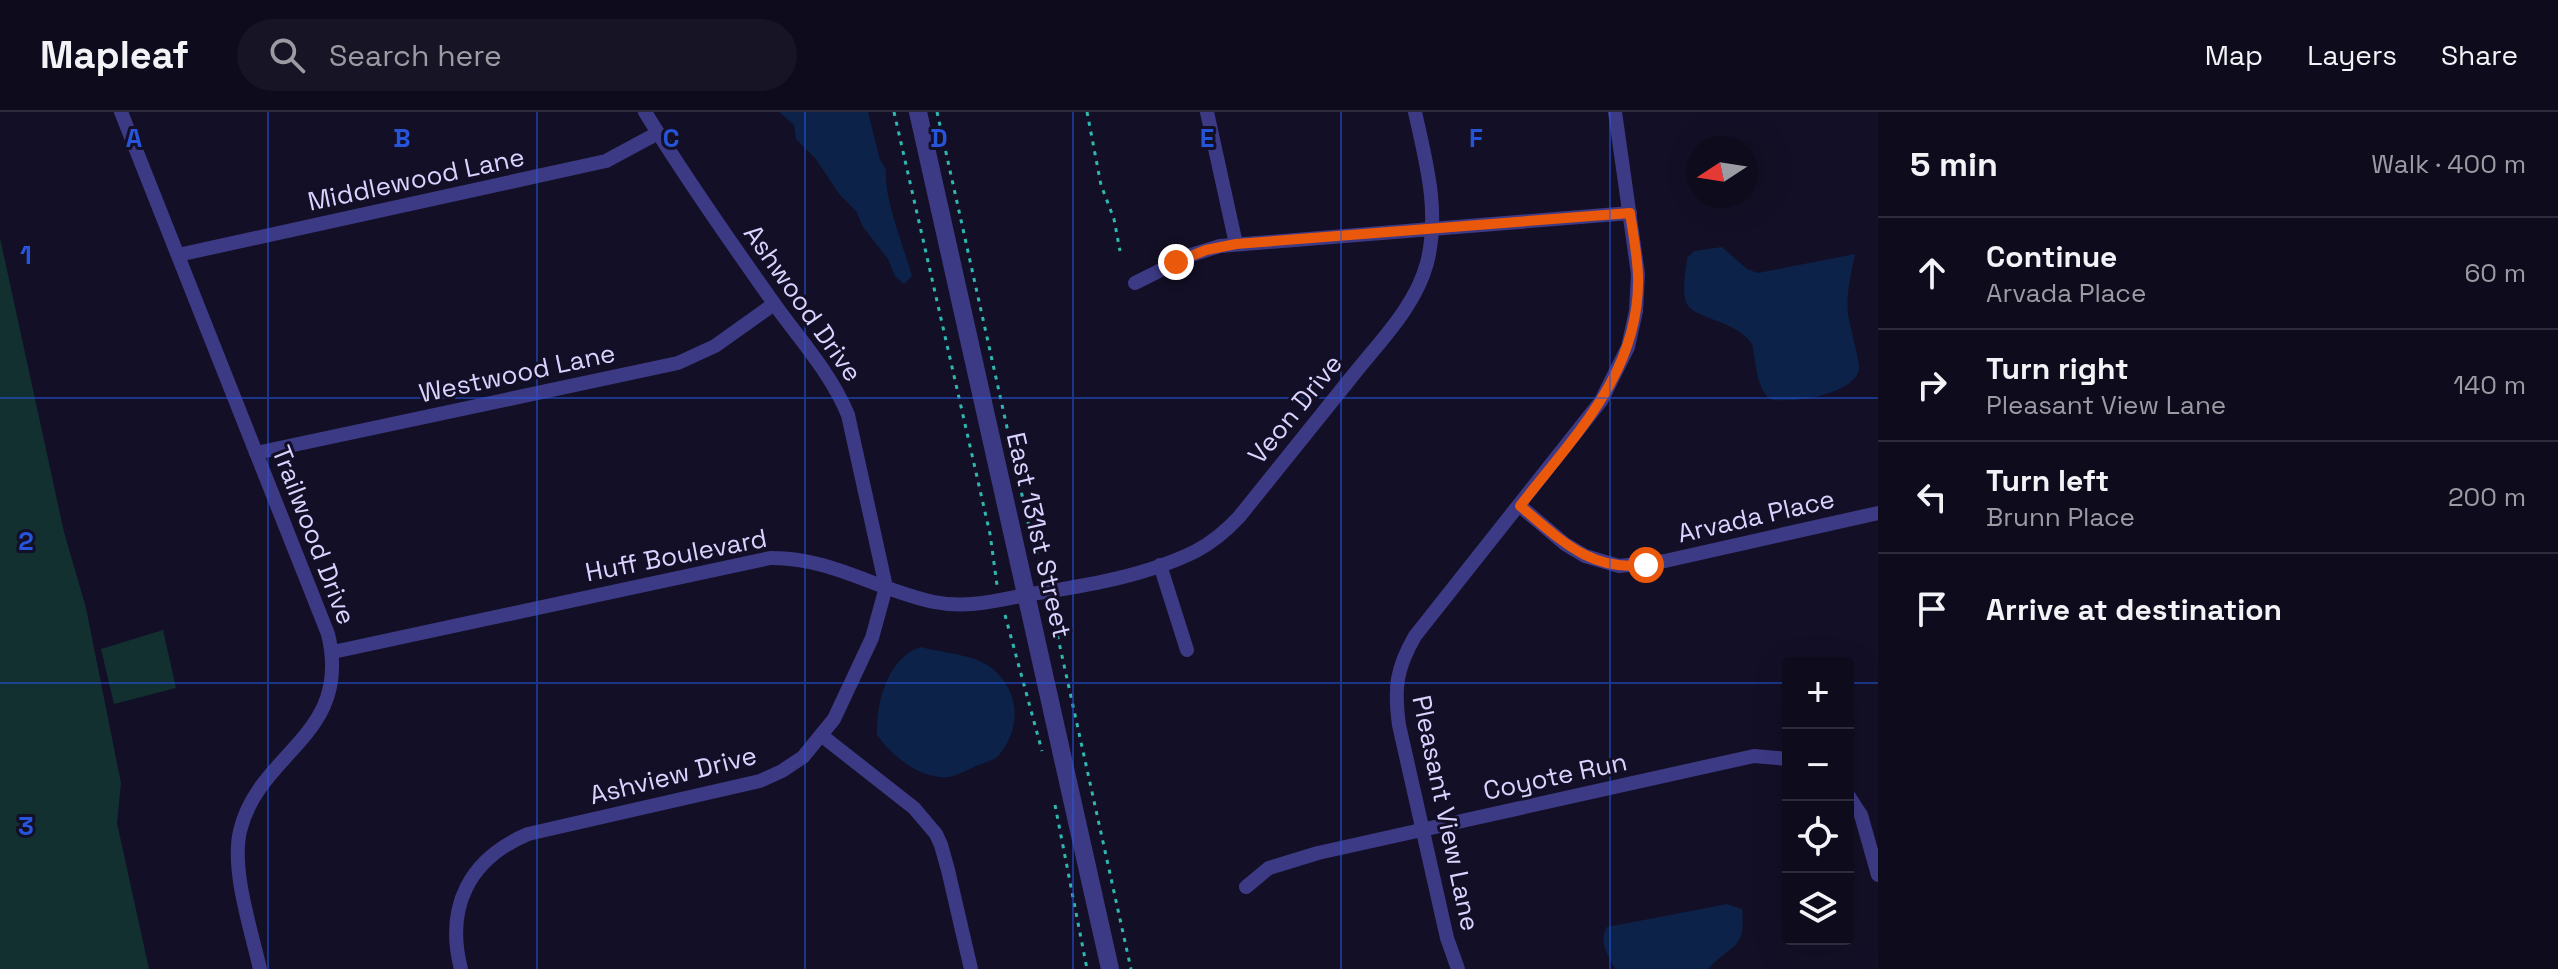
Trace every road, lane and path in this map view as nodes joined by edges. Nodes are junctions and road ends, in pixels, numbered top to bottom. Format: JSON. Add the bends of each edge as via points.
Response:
{"nodes":[{"id":1,"x":121,"y":112,"type":"edge"},
{"id":2,"x":645,"y":112,"type":"edge"},
{"id":3,"x":894,"y":112,"type":"edge"},
{"id":4,"x":918,"y":112,"type":"edge"},
{"id":5,"x":937,"y":112,"type":"edge"},
{"id":6,"x":1087,"y":112,"type":"edge"},
{"id":7,"x":1207,"y":112,"type":"edge"},
{"id":8,"x":1415,"y":112,"type":"edge"},
{"id":9,"x":1615,"y":112,"type":"edge"},
{"id":10,"x":658,"y":133,"type":"junction"},
{"id":11,"x":1630,"y":213,"type":"junction"},
{"id":12,"x":1431,"y":230,"type":"junction"},
{"id":13,"x":1236,"y":244,"type":"junction"},
{"id":14,"x":1120,"y":251,"type":"dead end"},
{"id":15,"x":178,"y":255,"type":"junction"},
{"id":16,"x":1135,"y":283,"type":"dead end"},
{"id":17,"x":774,"y":304,"type":"junction"},
{"id":18,"x":256,"y":453,"type":"junction"},
{"id":19,"x":1520,"y":506,"type":"junction"},
{"id":20,"x":1878,"y":513,"type":"edge"},
{"id":21,"x":1160,"y":565,"type":"junction"},
{"id":22,"x":886,"y":587,"type":"junction"},
{"id":23,"x":1047,"y":592,"type":"junction"},
{"id":24,"x":1026,"y":595,"type":"junction"},
{"id":25,"x":1002,"y":600,"type":"junction"},
{"id":26,"x":1187,"y":650,"type":"dead end"},
{"id":27,"x":333,"y":652,"type":"junction"},
{"id":28,"x":821,"y":735,"type":"junction"},
{"id":29,"x":1044,"y":757,"type":"dead end"},
{"id":30,"x":1782,"y":758,"type":"edge"},
{"id":31,"x":1054,"y":801,"type":"dead end"},
{"id":32,"x":1852,"y":801,"type":"edge"},
{"id":33,"x":1423,"y":829,"type":"junction"},
{"id":34,"x":1878,"y":875,"type":"edge"},
{"id":35,"x":1246,"y":887,"type":"dead end"},
{"id":36,"x":260,"y":969,"type":"edge"},
{"id":37,"x":461,"y":969,"type":"edge"},
{"id":38,"x":971,"y":969,"type":"edge"},
{"id":39,"x":1087,"y":969,"type":"edge"},
{"id":40,"x":1110,"y":969,"type":"edge"},
{"id":41,"x":1131,"y":969,"type":"edge"},
{"id":42,"x":1458,"y":969,"type":"edge"}],
"edges":[{"from":1,"to":15,"type":"street","name":"Trailwood Drive"},
{"from":2,"to":10,"type":"street","name":"Ashwood Drive"},
{"from":3,"to":25,"type":"path"},
{"from":4,"to":24,"type":"street","name":"East 131st Street"},
{"from":5,"to":23,"type":"path"},
{"from":6,"to":14,"type":"path"},
{"from":7,"to":13,"type":"street"},
{"from":8,"to":12,"type":"street","name":"Veon Drive","via":[[1433,197]]},
{"from":9,"to":11,"type":"street","name":"Pleasant View Lane"},
{"from":10,"to":15,"type":"street","name":"Middlewood Lane","via":[[606,161]]},
{"from":10,"to":17,"type":"street","name":"Ashwood Drive"},
{"from":11,"to":12,"type":"street"},
{"from":11,"to":19,"type":"street","name":"Pleasant View Lane","via":[[1638,274],[1628,347],[1601,401]]},
{"from":12,"to":13,"type":"street"},
{"from":12,"to":21,"type":"street","name":"Veon Drive","via":[[1427,261],[1405,309],[1239,517],[1208,544]]},
{"from":13,"to":16,"type":"street","via":[[1206,250]]},
{"from":15,"to":18,"type":"street","name":"Trailwood Drive"},
{"from":17,"to":18,"type":"street","name":"Westwood Lane","via":[[715,346],[678,363]]},
{"from":17,"to":22,"type":"street","name":"Ashwood Drive","via":[[828,377],[848,415]]},
{"from":18,"to":27,"type":"street","name":"Trailwood Drive"},
{"from":19,"to":20,"type":"street","name":"Arvada Place","via":[[1565,544],[1619,566],[1665,561]]},
{"from":19,"to":33,"type":"street","name":"Pleasant View Lane","via":[[1415,636],[1397,677],[1399,725]]},
{"from":21,"to":23,"type":"street","name":"Veon Drive"},
{"from":21,"to":26,"type":"street"},
{"from":22,"to":25,"type":"street","name":"Huff Boulevard","via":[[957,605]]},
{"from":22,"to":27,"type":"street","name":"Huff Boulevard","via":[[796,558],[770,558]]},
{"from":22,"to":28,"type":"street","name":"Ashview Drive","via":[[847,696]]},
{"from":23,"to":24,"type":"street","name":"Veon Drive"},
{"from":23,"to":41,"type":"path"},
{"from":24,"to":25,"type":"street","name":"Huff Boulevard"},
{"from":24,"to":40,"type":"street","name":"East 131st Street"},
{"from":25,"to":29,"type":"path"},
{"from":27,"to":36,"type":"street","name":"Trailwood Drive","via":[[326,703],[254,799],[240,832],[238,869]]},
{"from":28,"to":37,"type":"street","name":"Ashview Drive","via":[[803,757],[760,781],[511,841],[465,888],[456,928]]},
{"from":28,"to":38,"type":"street","via":[[914,808],[936,834]]},
{"from":30,"to":33,"type":"street","name":"Coyote Run","via":[[1754,756]]},
{"from":31,"to":39,"type":"path"},
{"from":32,"to":34,"type":"street"},
{"from":33,"to":35,"type":"street","name":"Coyote Run","via":[[1281,863]]},
{"from":33,"to":42,"type":"street","name":"Pleasant View Lane"}]}
